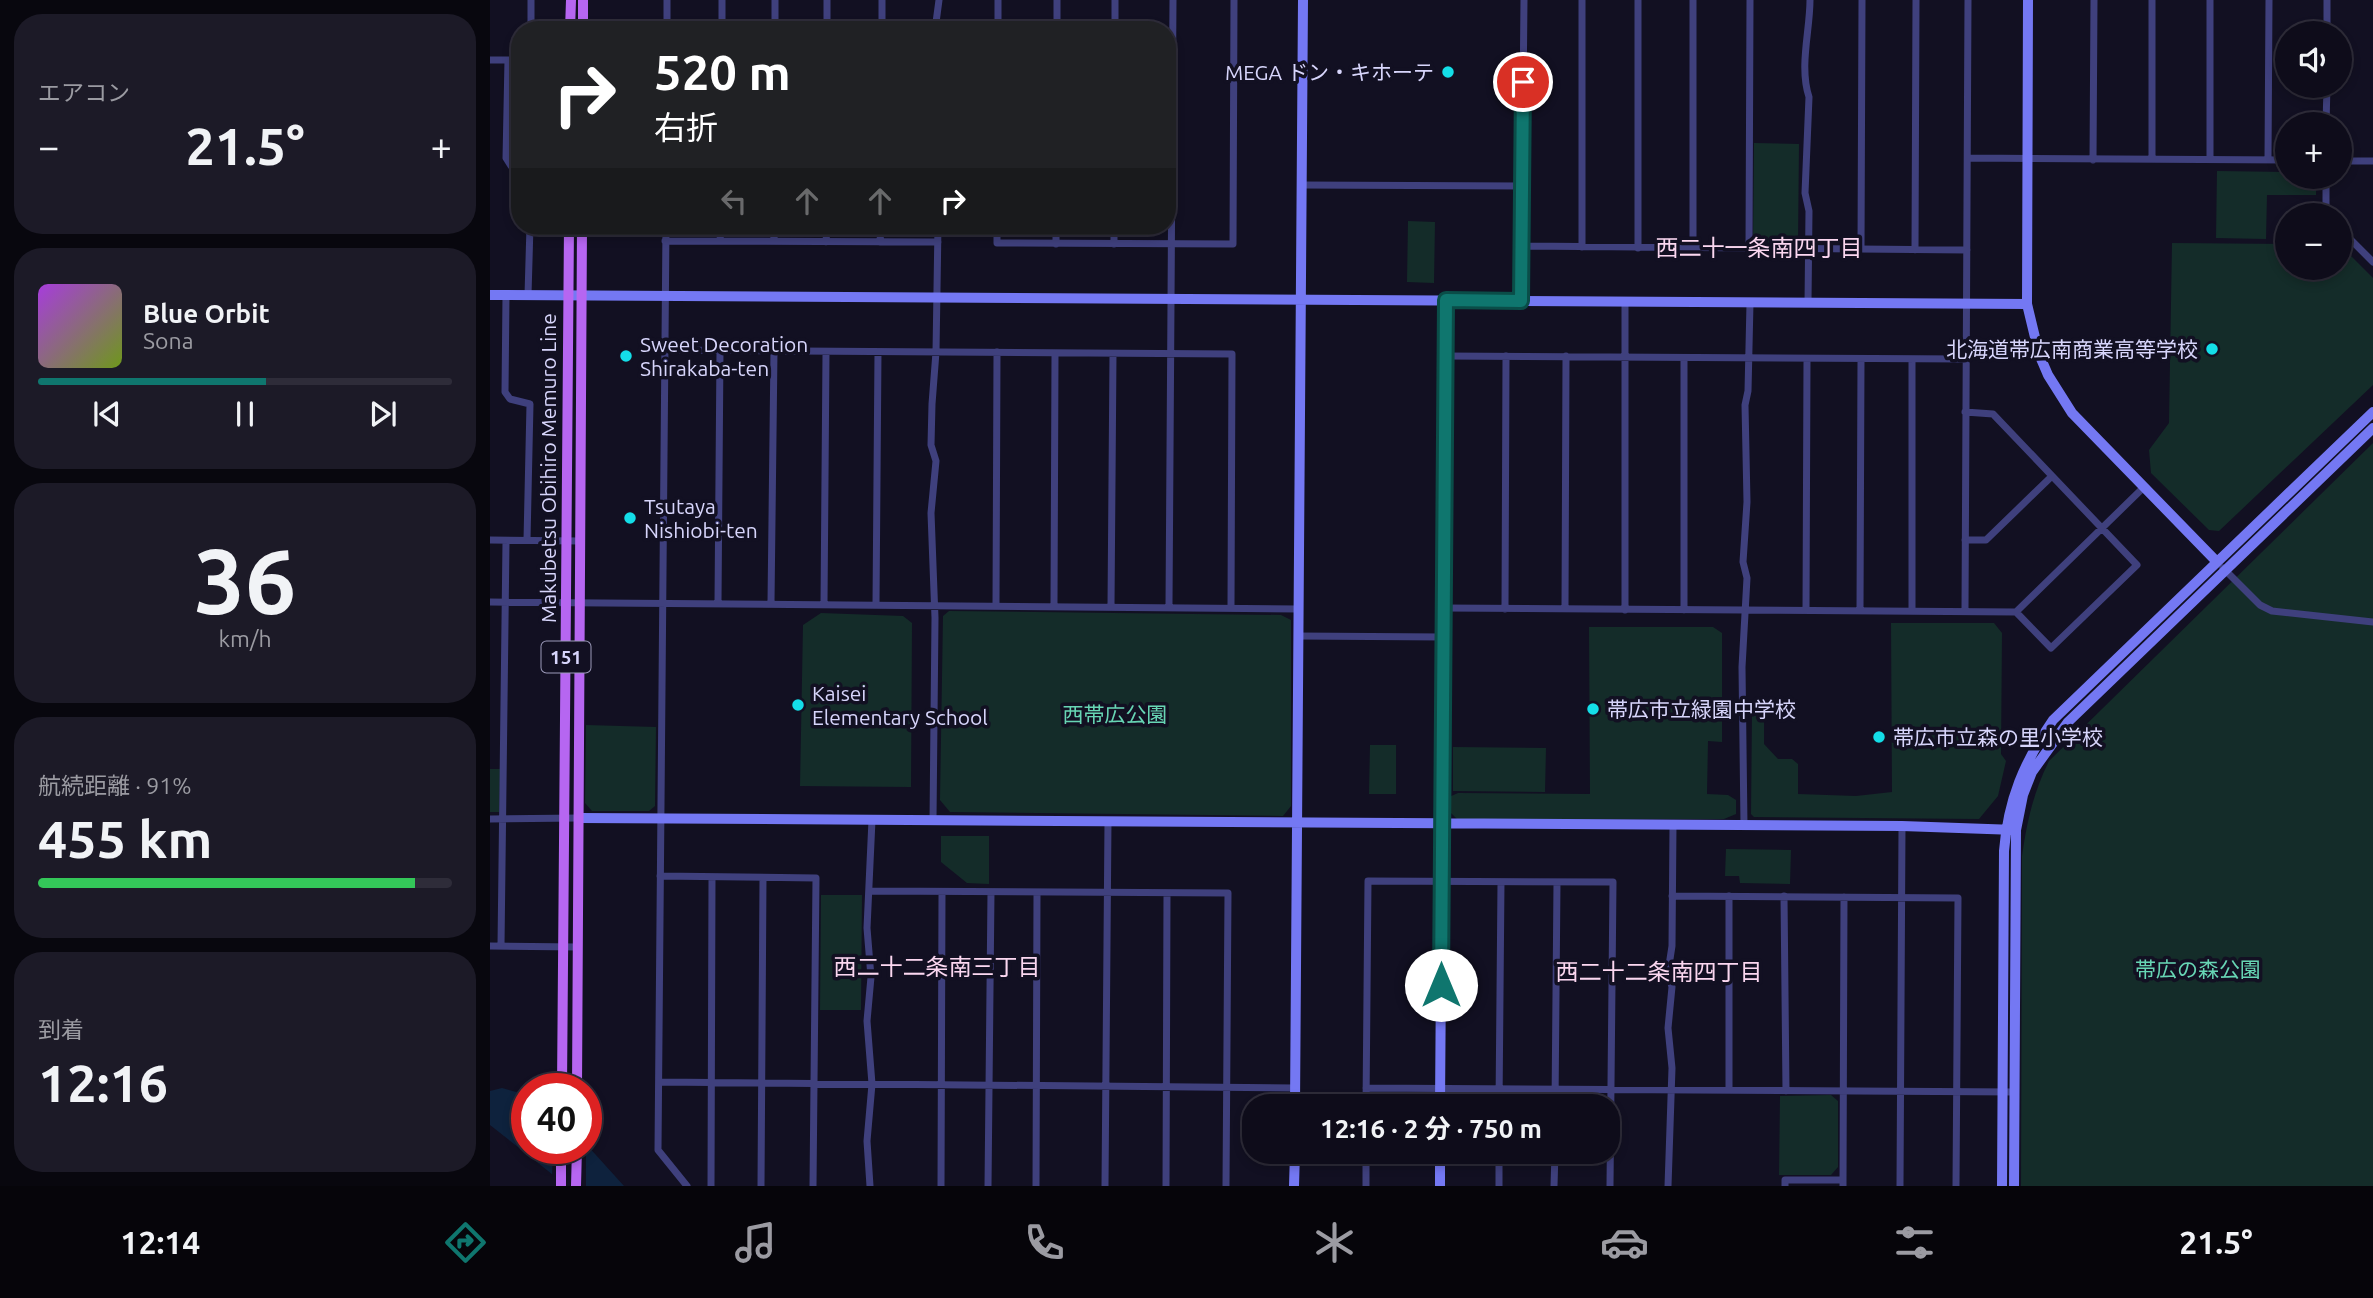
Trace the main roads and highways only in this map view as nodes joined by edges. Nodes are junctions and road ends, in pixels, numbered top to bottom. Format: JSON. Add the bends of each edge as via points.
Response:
{"nodes":[{"id":1,"x":571,"y":0,"type":"edge"},
{"id":2,"x":583,"y":0,"type":"edge"},
{"id":3,"x":570,"y":21,"type":"edge"},
{"id":4,"x":583,"y":21,"type":"edge"},
{"id":5,"x":569,"y":235,"type":"edge"},
{"id":6,"x":582,"y":235,"type":"edge"},
{"id":7,"x":562,"y":1073,"type":"edge"},
{"id":8,"x":577,"y":1073,"type":"edge"},
{"id":9,"x":561,"y":1164,"type":"edge"},
{"id":10,"x":576,"y":1164,"type":"edge"},
{"id":11,"x":561,"y":1186,"type":"edge"},
{"id":12,"x":576,"y":1186,"type":"edge"}],
"edges":[{"from":1,"to":3,"type":"main road"},
{"from":2,"to":4,"type":"main road"},
{"from":5,"to":7,"type":"main road","name":"Makubetsu Obihiro Memuro Line","number":"151"},
{"from":6,"to":8,"type":"main road","name":"Makubetsu Obihiro Memuro Line","number":"151"},
{"from":9,"to":11,"type":"main road"},
{"from":10,"to":12,"type":"main road"}]}
